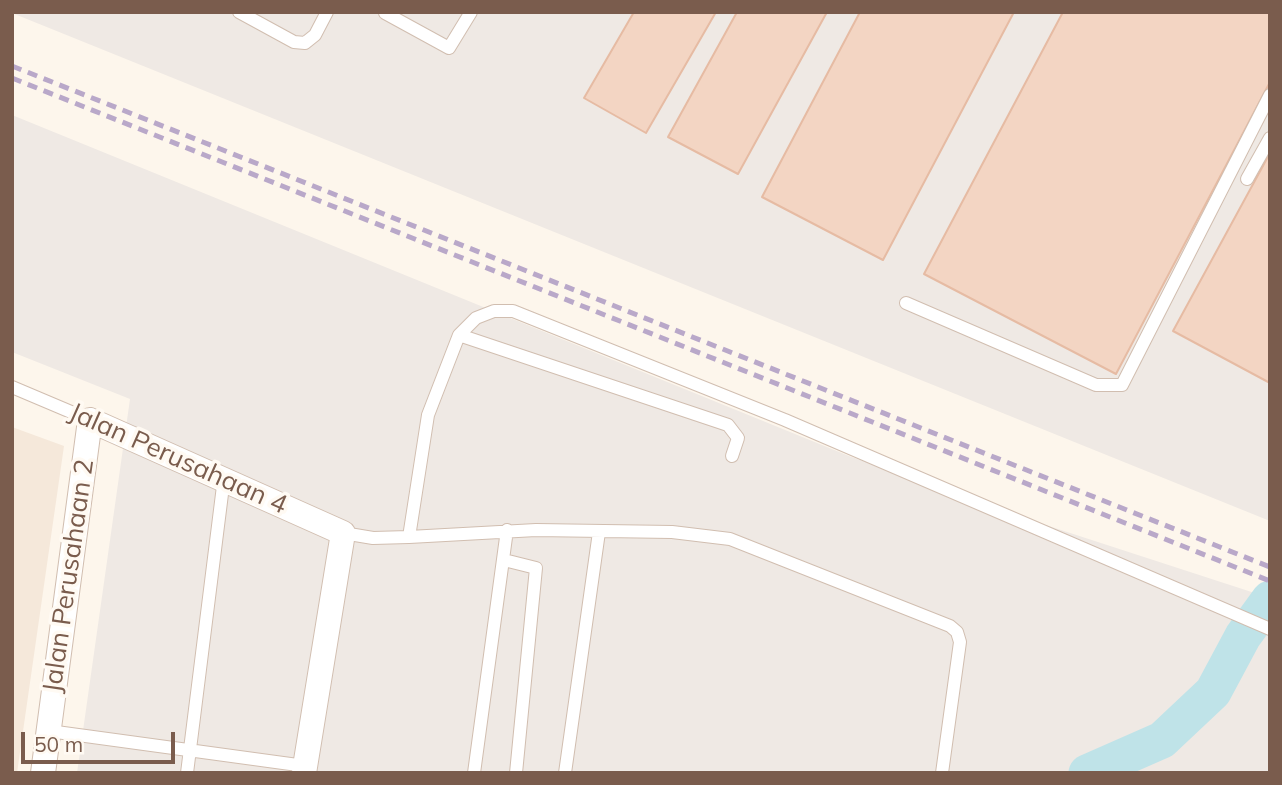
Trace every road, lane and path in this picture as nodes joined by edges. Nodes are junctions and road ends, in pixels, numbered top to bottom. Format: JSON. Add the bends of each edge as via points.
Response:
{"nodes":[{"id":1,"x":239,"y":12,"type":"edge"},
{"id":2,"x":327,"y":12,"type":"edge"},
{"id":3,"x":471,"y":12,"type":"edge"},
{"id":4,"x":385,"y":13,"type":"edge"},
{"id":5,"x":1270,"y":94,"type":"edge"},
{"id":6,"x":1270,"y":138,"type":"edge"},
{"id":7,"x":1247,"y":179,"type":"dead end"},
{"id":8,"x":906,"y":303,"type":"dead end"},
{"id":9,"x":459,"y":335,"type":"junction"},
{"id":10,"x":12,"y":387,"type":"edge"},
{"id":11,"x":90,"y":420,"type":"junction"},
{"id":12,"x":732,"y":456,"type":"dead end"},
{"id":13,"x":224,"y":478,"type":"junction"},
{"id":14,"x":508,"y":530,"type":"junction"},
{"id":15,"x":599,"y":532,"type":"junction"},
{"id":16,"x":343,"y":533,"type":"junction"},
{"id":17,"x":409,"y":537,"type":"junction"},
{"id":18,"x":503,"y":560,"type":"junction"},
{"id":19,"x":1270,"y":629,"type":"edge"},
{"id":20,"x":49,"y":731,"type":"junction"},
{"id":21,"x":190,"y":749,"type":"junction"},
{"id":22,"x":305,"y":769,"type":"edge"},
{"id":23,"x":43,"y":773,"type":"edge"},
{"id":24,"x":187,"y":773,"type":"edge"},
{"id":25,"x":474,"y":773,"type":"edge"},
{"id":26,"x":516,"y":773,"type":"edge"},
{"id":27,"x":565,"y":773,"type":"edge"},
{"id":28,"x":942,"y":773,"type":"edge"}],
"edges":[{"from":1,"to":2,"type":"lane","via":[[294,42],[305,43]]},
{"from":3,"to":4,"type":"lane","via":[[449,48]]},
{"from":5,"to":8,"type":"lane","via":[[1122,385],[1096,385]]},
{"from":6,"to":7,"type":"lane"},
{"from":9,"to":12,"type":"lane","via":[[728,425],[738,438]]},
{"from":9,"to":17,"type":"lane","via":[[428,415]]},
{"from":9,"to":19,"type":"lane","via":[[476,318],[494,311],[513,311],[785,420]]},
{"from":10,"to":11,"type":"lane","name":"Jalan Perusahaan 4"},
{"from":11,"to":13,"type":"street","name":"Jalan Perusahaan 4"},
{"from":11,"to":20,"type":"street","name":"Jalan Perusahaan 2"},
{"from":13,"to":16,"type":"street","name":"Jalan Perusahaan 4"},
{"from":13,"to":21,"type":"lane"},
{"from":14,"to":15,"type":"lane"},
{"from":14,"to":17,"type":"lane"},
{"from":14,"to":18,"type":"lane"},
{"from":15,"to":27,"type":"lane"},
{"from":15,"to":28,"type":"lane","via":[[673,532],[730,539],[954,628],[960,642]]},
{"from":16,"to":17,"type":"lane"},
{"from":16,"to":22,"type":"street"},
{"from":18,"to":25,"type":"lane"},
{"from":18,"to":26,"type":"lane","via":[[536,568]]},
{"from":20,"to":21,"type":"lane"},
{"from":20,"to":23,"type":"street","name":"Jalan Perusahaan 2"},
{"from":21,"to":22,"type":"lane"},
{"from":21,"to":24,"type":"lane"}]}
